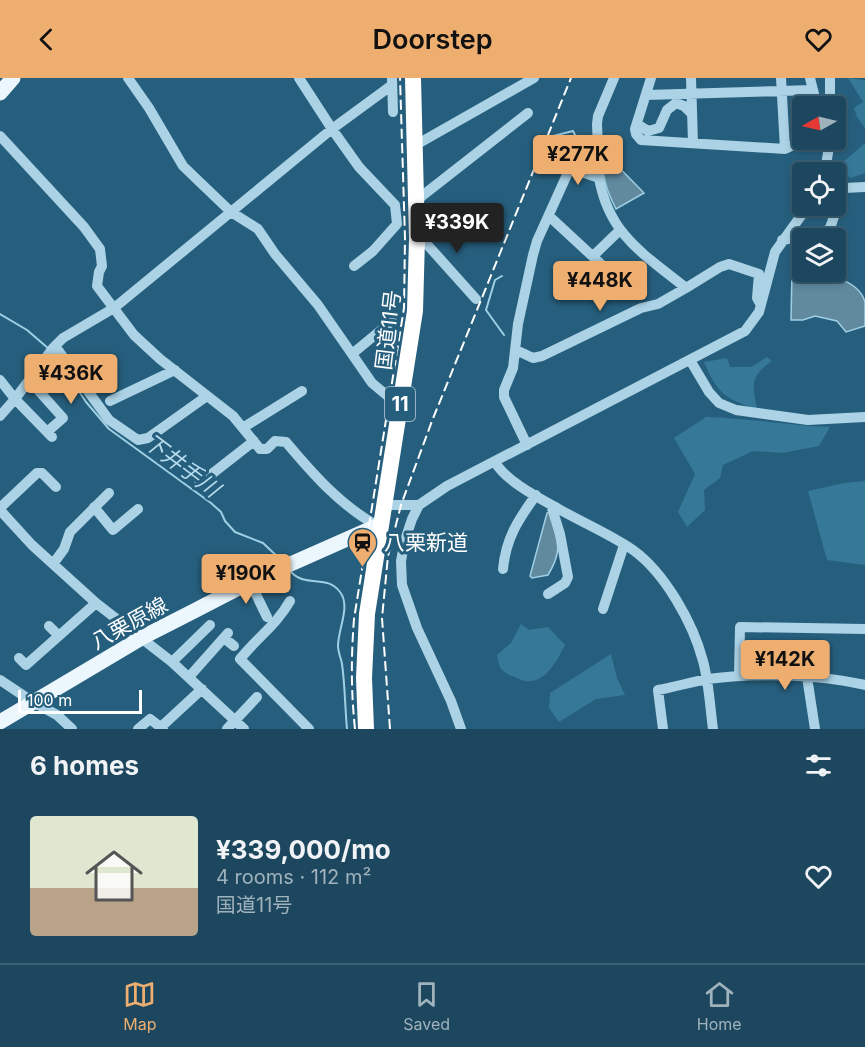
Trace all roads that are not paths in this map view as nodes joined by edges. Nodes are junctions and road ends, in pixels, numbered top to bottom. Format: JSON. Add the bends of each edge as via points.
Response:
{"nodes":[{"id":1,"x":13,"y":78,"type":"edge"},
{"id":2,"x":128,"y":78,"type":"edge"},
{"id":3,"x":299,"y":78,"type":"edge"},
{"id":4,"x":413,"y":78,"type":"edge"},
{"id":5,"x":534,"y":78,"type":"edge"},
{"id":6,"x":614,"y":78,"type":"edge"},
{"id":7,"x":651,"y":78,"type":"edge"},
{"id":8,"x":691,"y":78,"type":"edge"},
{"id":9,"x":781,"y":78,"type":"edge"},
{"id":10,"x":810,"y":78,"type":"edge"},
{"id":11,"x":830,"y":78,"type":"edge"},
{"id":12,"x":392,"y":81,"type":"edge"},
{"id":13,"x":813,"y":90,"type":"junction"},
{"id":14,"x":782,"y":91,"type":"junction"},
{"id":15,"x":0,"y":93,"type":"edge"},
{"id":16,"x":691,"y":93,"type":"junction"},
{"id":17,"x":646,"y":95,"type":"junction"},
{"id":18,"x":814,"y":96,"type":"edge"},
{"id":19,"x":830,"y":96,"type":"edge"},
{"id":20,"x":393,"y":112,"type":"dead end"},
{"id":21,"x":528,"y":112,"type":"dead end"},
{"id":22,"x":692,"y":114,"type":"junction"},
{"id":23,"x":637,"y":124,"type":"junction"},
{"id":24,"x":332,"y":129,"type":"junction"},
{"id":25,"x":0,"y":136,"type":"edge"},
{"id":26,"x":693,"y":143,"type":"junction"},
{"id":27,"x":414,"y":146,"type":"junction"},
{"id":28,"x":792,"y":146,"type":"edge"},
{"id":29,"x":785,"y":149,"type":"junction"},
{"id":30,"x":599,"y":178,"type":"junction"},
{"id":31,"x":865,"y":187,"type":"edge"},
{"id":32,"x":416,"y":204,"type":"junction"},
{"id":33,"x":231,"y":212,"type":"junction"},
{"id":34,"x":549,"y":216,"type":"junction"},
{"id":35,"x":800,"y":216,"type":"edge"},
{"id":36,"x":620,"y":230,"type":"junction"},
{"id":37,"x":417,"y":239,"type":"junction"},
{"id":38,"x":782,"y":240,"type":"junction"},
{"id":39,"x":593,"y":256,"type":"junction"},
{"id":40,"x":354,"y":266,"type":"dead end"},
{"id":41,"x":603,"y":266,"type":"dead end"},
{"id":42,"x":686,"y":288,"type":"junction"},
{"id":43,"x":476,"y":299,"type":"dead end"},
{"id":44,"x":761,"y":305,"type":"junction"},
{"id":45,"x":114,"y":308,"type":"junction"},
{"id":46,"x":392,"y":321,"type":"dead end"},
{"id":47,"x":54,"y":347,"type":"junction"},
{"id":48,"x":516,"y":350,"type":"junction"},
{"id":49,"x":352,"y":354,"type":"junction"},
{"id":50,"x":690,"y":360,"type":"junction"},
{"id":51,"x":175,"y":370,"type":"junction"},
{"id":52,"x":0,"y":380,"type":"edge"},
{"id":53,"x":29,"y":380,"type":"junction"},
{"id":54,"x":302,"y":391,"type":"dead end"},
{"id":55,"x":207,"y":396,"type":"junction"},
{"id":56,"x":15,"y":399,"type":"junction"},
{"id":57,"x":110,"y":401,"type":"dead end"},
{"id":58,"x":401,"y":402,"type":"junction"},
{"id":59,"x":0,"y":416,"type":"edge"},
{"id":60,"x":865,"y":417,"type":"edge"},
{"id":61,"x":244,"y":427,"type":"junction"},
{"id":62,"x":254,"y":441,"type":"junction"},
{"id":63,"x":526,"y":445,"type":"junction"},
{"id":64,"x":495,"y":462,"type":"junction"},
{"id":65,"x":199,"y":484,"type":"dead end"},
{"id":66,"x":56,"y":487,"type":"dead end"},
{"id":67,"x":109,"y":493,"type":"dead end"},
{"id":68,"x":536,"y":495,"type":"junction"},
{"id":69,"x":385,"y":505,"type":"junction"},
{"id":70,"x":419,"y":505,"type":"junction"},
{"id":71,"x":551,"y":505,"type":"junction"},
{"id":72,"x":94,"y":507,"type":"junction"},
{"id":73,"x":138,"y":508,"type":"dead end"},
{"id":74,"x":0,"y":509,"type":"edge"},
{"id":75,"x":378,"y":525,"type":"junction"},
{"id":76,"x":624,"y":545,"type":"junction"},
{"id":77,"x":53,"y":564,"type":"junction"},
{"id":78,"x":503,"y":569,"type":"dead end"},
{"id":79,"x":250,"y":582,"type":"junction"},
{"id":80,"x":548,"y":594,"type":"dead end"},
{"id":81,"x":290,"y":601,"type":"dead end"},
{"id":82,"x":96,"y":603,"type":"junction"},
{"id":83,"x":603,"y":609,"type":"dead end"},
{"id":84,"x":267,"y":617,"type":"dead end"},
{"id":85,"x":210,"y":625,"type":"dead end"},
{"id":86,"x":49,"y":626,"type":"dead end"},
{"id":87,"x":865,"y":630,"type":"edge"},
{"id":88,"x":59,"y":636,"type":"junction"},
{"id":89,"x":143,"y":637,"type":"junction"},
{"id":90,"x":234,"y":646,"type":"dead end"},
{"id":91,"x":19,"y":658,"type":"dead end"},
{"id":92,"x":172,"y":662,"type":"junction"},
{"id":93,"x":739,"y":676,"type":"junction"},
{"id":94,"x":189,"y":677,"type":"junction"},
{"id":95,"x":807,"y":677,"type":"junction"},
{"id":96,"x":0,"y":680,"type":"edge"},
{"id":97,"x":706,"y":680,"type":"junction"},
{"id":98,"x":865,"y":685,"type":"edge"},
{"id":99,"x":202,"y":689,"type":"junction"},
{"id":100,"x":257,"y":697,"type":"dead end"},
{"id":101,"x":33,"y":702,"type":"junction"},
{"id":102,"x":0,"y":722,"type":"edge"},
{"id":103,"x":232,"y":725,"type":"edge"},
{"id":104,"x":162,"y":728,"type":"edge"},
{"id":105,"x":72,"y":729,"type":"edge"},
{"id":106,"x":138,"y":729,"type":"edge"},
{"id":107,"x":244,"y":729,"type":"edge"},
{"id":108,"x":309,"y":729,"type":"edge"},
{"id":109,"x":366,"y":729,"type":"edge"},
{"id":110,"x":461,"y":729,"type":"edge"},
{"id":111,"x":663,"y":729,"type":"edge"},
{"id":112,"x":712,"y":729,"type":"edge"},
{"id":113,"x":815,"y":729,"type":"edge"}],
"edges":[{"from":1,"to":15,"type":"main road"},
{"from":2,"to":33,"type":"street","via":[[183,166]]},
{"from":3,"to":24,"type":"street"},
{"from":4,"to":27,"type":"highway","name":"国道11号","number":"11"},
{"from":5,"to":27,"type":"street"},
{"from":6,"to":30,"type":"street","via":[[598,116]]},
{"from":7,"to":17,"type":"street"},
{"from":8,"to":16,"type":"street"},
{"from":9,"to":14,"type":"street"},
{"from":10,"to":13,"type":"street"},
{"from":11,"to":19,"type":"street"},
{"from":12,"to":20,"type":"street"},
{"from":12,"to":24,"type":"street"},
{"from":13,"to":14,"type":"street"},
{"from":13,"to":18,"type":"street"},
{"from":14,"to":16,"type":"street"},
{"from":14,"to":29,"type":"street"},
{"from":16,"to":17,"type":"street"},
{"from":16,"to":22,"type":"street"},
{"from":17,"to":23,"type":"street"},
{"from":21,"to":32,"type":"street"},
{"from":22,"to":23,"type":"street","via":[[676,103],[667,110],[659,128],[648,130]]},
{"from":22,"to":26,"type":"street"},
{"from":23,"to":26,"type":"street","via":[[636,134],[641,140]]},
{"from":24,"to":33,"type":"street"},
{"from":24,"to":40,"type":"street","via":[[359,167],[395,205],[397,214],[397,224]]},
{"from":25,"to":45,"type":"street","via":[[100,249],[102,266],[97,286]]},
{"from":26,"to":29,"type":"street"},
{"from":27,"to":32,"type":"highway","name":"国道11号","number":"11"},
{"from":28,"to":29,"type":"street"},
{"from":30,"to":34,"type":"street","via":[[570,168]]},
{"from":30,"to":36,"type":"street","via":[[603,198]]},
{"from":31,"to":38,"type":"street","via":[[844,188],[830,228],[822,234]]},
{"from":32,"to":37,"type":"highway","name":"国道11号","number":"11"},
{"from":33,"to":45,"type":"street"},
{"from":33,"to":49,"type":"street","via":[[258,229]]},
{"from":34,"to":39,"type":"street"},
{"from":34,"to":48,"type":"street","via":[[533,255]]},
{"from":35,"to":38,"type":"street"},
{"from":36,"to":39,"type":"street"},
{"from":36,"to":42,"type":"street"},
{"from":37,"to":43,"type":"street","via":[[424,241]]},
{"from":37,"to":58,"type":"highway","name":"国道11号","number":"11","via":[[412,343]]},
{"from":38,"to":44,"type":"street"},
{"from":39,"to":41,"type":"street"},
{"from":42,"to":44,"type":"street","via":[[729,264],[759,274],[756,298]]},
{"from":42,"to":48,"type":"street","via":[[542,356],[533,358]]},
{"from":44,"to":50,"type":"street","via":[[745,331]]},
{"from":45,"to":47,"type":"street"},
{"from":45,"to":51,"type":"street","via":[[134,335]]},
{"from":46,"to":49,"type":"street"},
{"from":47,"to":53,"type":"street"},
{"from":47,"to":55,"type":"street","via":[[110,420],[138,440],[148,438]]},
{"from":48,"to":63,"type":"street","via":[[504,397]]},
{"from":49,"to":58,"type":"street","via":[[372,383]]},
{"from":50,"to":60,"type":"street","via":[[709,392],[736,410],[808,420]]},
{"from":50,"to":63,"type":"street"},
{"from":51,"to":55,"type":"street"},
{"from":51,"to":57,"type":"street"},
{"from":52,"to":56,"type":"street"},
{"from":53,"to":56,"type":"street"},
{"from":53,"to":56,"type":"street","via":[[63,418],[50,435]]},
{"from":54,"to":61,"type":"street"},
{"from":55,"to":61,"type":"street"},
{"from":56,"to":59,"type":"street"},
{"from":58,"to":69,"type":"highway","name":"国道11号","number":"11"},
{"from":61,"to":62,"type":"street"},
{"from":62,"to":65,"type":"street"},
{"from":62,"to":75,"type":"street","via":[[260,449],[267,449],[275,441],[286,442],[330,491]]},
{"from":63,"to":64,"type":"street"},
{"from":64,"to":68,"type":"street","via":[[501,471]]},
{"from":64,"to":70,"type":"street","via":[[441,489]]},
{"from":66,"to":74,"type":"street","via":[[37,473]]},
{"from":67,"to":72,"type":"street"},
{"from":68,"to":71,"type":"street"},
{"from":68,"to":78,"type":"street","via":[[514,525]]},
{"from":69,"to":70,"type":"street"},
{"from":69,"to":75,"type":"highway","name":"国道11号","number":"11"},
{"from":70,"to":110,"type":"street","via":[[405,540],[402,585]]},
{"from":71,"to":76,"type":"street"},
{"from":71,"to":80,"type":"street","via":[[568,577]]},
{"from":72,"to":73,"type":"street","via":[[113,530]]},
{"from":72,"to":77,"type":"street","via":[[70,532]]},
{"from":74,"to":77,"type":"street"},
{"from":75,"to":79,"type":"main road","name":"八栗原線"},
{"from":75,"to":109,"type":"highway","name":"国道11号","number":"11","via":[[365,645]]},
{"from":76,"to":83,"type":"street"},
{"from":76,"to":97,"type":"street","via":[[648,563],[670,591],[703,660]]},
{"from":77,"to":82,"type":"street"},
{"from":79,"to":84,"type":"street"},
{"from":79,"to":89,"type":"main road","name":"八栗原線"},
{"from":81,"to":108,"type":"street","via":[[240,659]]},
{"from":82,"to":88,"type":"street"},
{"from":82,"to":89,"type":"street"},
{"from":85,"to":92,"type":"street"},
{"from":86,"to":88,"type":"street"},
{"from":87,"to":93,"type":"street","via":[[740,627]]},
{"from":88,"to":91,"type":"street","via":[[26,665]]},
{"from":89,"to":92,"type":"street"},
{"from":89,"to":101,"type":"main road","name":"八栗原線"},
{"from":90,"to":94,"type":"street","via":[[226,636]]},
{"from":92,"to":94,"type":"street"},
{"from":93,"to":95,"type":"street"},
{"from":93,"to":97,"type":"street"},
{"from":94,"to":99,"type":"street"},
{"from":95,"to":98,"type":"street","via":[[837,678]]},
{"from":95,"to":113,"type":"street"},
{"from":96,"to":101,"type":"street"},
{"from":97,"to":111,"type":"street","via":[[658,690]]},
{"from":97,"to":112,"type":"street"},
{"from":99,"to":103,"type":"street"},
{"from":99,"to":104,"type":"street"},
{"from":100,"to":103,"type":"street"},
{"from":101,"to":102,"type":"main road","name":"八栗原線"},
{"from":101,"to":105,"type":"street"},
{"from":103,"to":107,"type":"street"},
{"from":104,"to":106,"type":"street","via":[[150,718]]}]}
